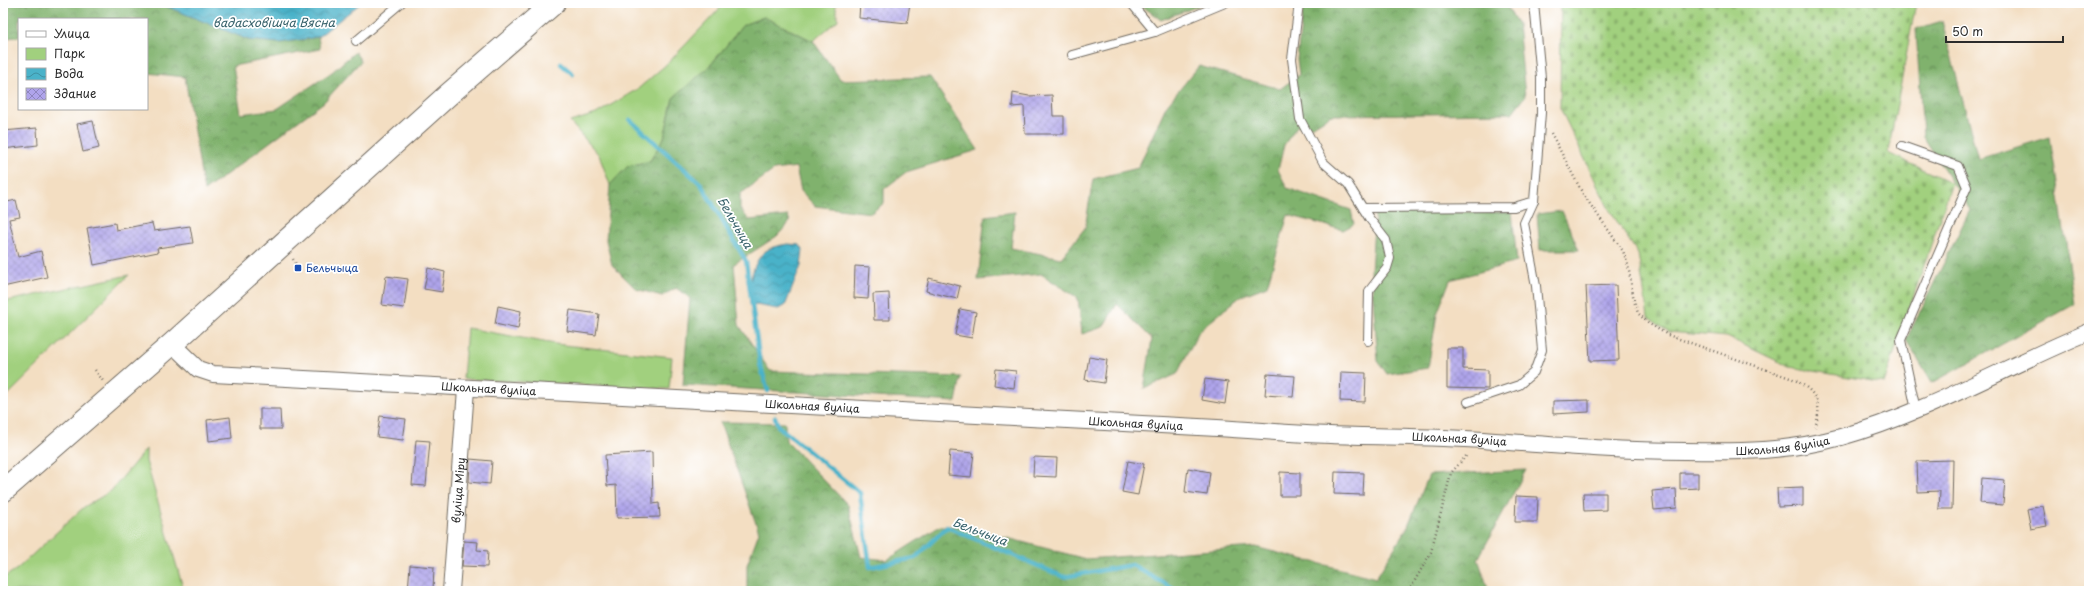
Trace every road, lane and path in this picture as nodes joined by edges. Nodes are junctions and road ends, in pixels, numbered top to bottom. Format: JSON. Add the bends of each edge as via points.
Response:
{"nodes":[{"id":1,"x":401,"y":3,"type":"edge"},
{"id":2,"x":554,"y":3,"type":"edge"},
{"id":3,"x":1131,"y":3,"type":"edge"},
{"id":4,"x":1225,"y":3,"type":"edge"},
{"id":5,"x":1299,"y":3,"type":"edge"},
{"id":6,"x":1534,"y":3,"type":"edge"},
{"id":7,"x":1155,"y":32,"type":"junction"},
{"id":8,"x":356,"y":41,"type":"dead end"},
{"id":9,"x":1072,"y":55,"type":"dead end"},
{"id":10,"x":1541,"y":113,"type":"junction"},
{"id":11,"x":1902,"y":146,"type":"dead end"},
{"id":12,"x":2089,"y":167,"type":"edge"},
{"id":13,"x":2089,"y":183,"type":"edge"},
{"id":14,"x":1534,"y":201,"type":"junction"},
{"id":15,"x":1363,"y":208,"type":"junction"},
{"id":16,"x":2089,"y":332,"type":"edge"},
{"id":17,"x":1368,"y":341,"type":"dead end"},
{"id":18,"x":172,"y":344,"type":"junction"},
{"id":19,"x":466,"y":389,"type":"junction"},
{"id":20,"x":1468,"y":402,"type":"dead end"},
{"id":21,"x":1916,"y":410,"type":"junction"},
{"id":22,"x":1480,"y":439,"type":"junction"},
{"id":23,"x":1806,"y":445,"type":"junction"},
{"id":24,"x":3,"y":491,"type":"edge"},
{"id":25,"x":451,"y":591,"type":"edge"},
{"id":26,"x":1409,"y":591,"type":"edge"}],
"edges":[{"from":1,"to":8,"type":"lane"},
{"from":2,"to":18,"type":"main road"},
{"from":3,"to":7,"type":"lane"},
{"from":4,"to":7,"type":"lane"},
{"from":5,"to":15,"type":"lane","via":[[1292,59],[1300,119],[1323,162],[1348,184]]},
{"from":6,"to":10,"type":"lane","via":[[1541,78]]},
{"from":7,"to":9,"type":"lane"},
{"from":10,"to":14,"type":"lane"},
{"from":10,"to":23,"type":"path","via":[[1583,194],[1622,252],[1628,265],[1638,313],[1648,323],[1668,335],[1793,379],[1808,387],[1818,404],[1818,415],[1816,426]]},
{"from":11,"to":21,"type":"lane","via":[[1958,166],[1967,187],[1901,340]]},
{"from":12,"to":13,"type":"lane"},
{"from":14,"to":15,"type":"lane","via":[[1514,207]]},
{"from":14,"to":20,"type":"lane","via":[[1524,223],[1536,286],[1542,350],[1534,372],[1519,385]]},
{"from":15,"to":17,"type":"lane","via":[[1386,240],[1390,258],[1369,291]]},
{"from":16,"to":21,"type":"street","name":"Школьная вуліца"},
{"from":18,"to":19,"type":"street","name":"Школьная вуліца","via":[[198,368],[213,374]]},
{"from":18,"to":24,"type":"main road"},
{"from":19,"to":22,"type":"street","name":"Школьная вуліца","via":[[1327,435]]},
{"from":19,"to":25,"type":"street","name":"вуліца Міру"},
{"from":21,"to":23,"type":"street","name":"Школьная вуліца","via":[[1861,431]]},
{"from":22,"to":23,"type":"street","name":"Школьная вуліца","via":[[1548,446],[1665,451],[1773,451]]},
{"from":22,"to":26,"type":"path","via":[[1451,473],[1431,552]]}]}
